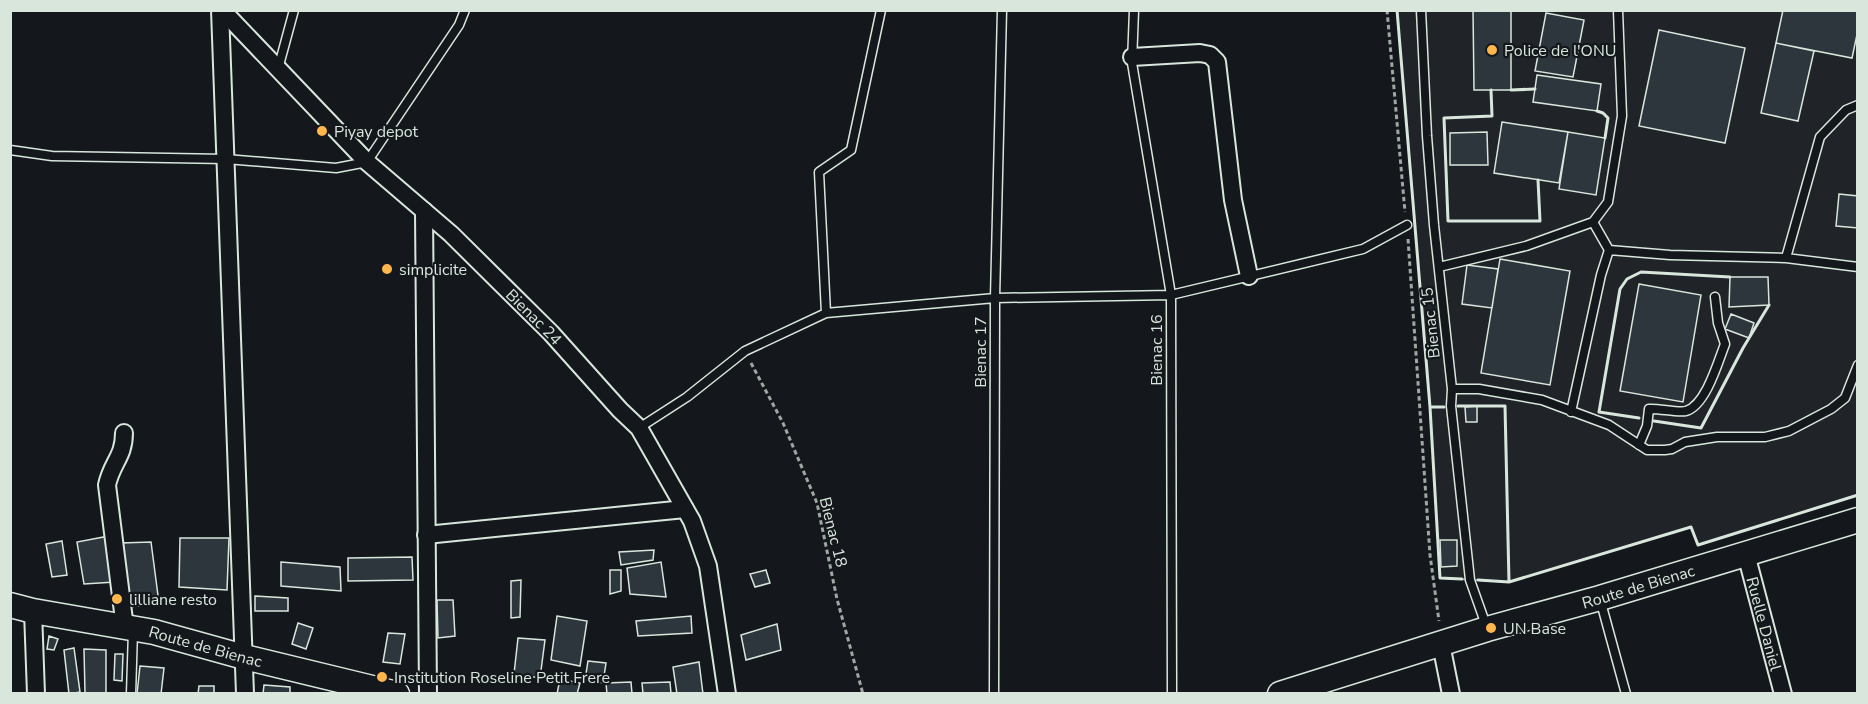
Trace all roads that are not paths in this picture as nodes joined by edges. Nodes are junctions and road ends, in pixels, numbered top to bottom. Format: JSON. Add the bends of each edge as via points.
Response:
{"nodes":[{"id":1,"x":221,"y":10,"type":"edge"},
{"id":2,"x":294,"y":10,"type":"edge"},
{"id":3,"x":465,"y":10,"type":"edge"},
{"id":4,"x":881,"y":10,"type":"edge"},
{"id":5,"x":1002,"y":10,"type":"edge"},
{"id":6,"x":1134,"y":10,"type":"edge"},
{"id":7,"x":1421,"y":10,"type":"edge"},
{"id":8,"x":1618,"y":10,"type":"edge"},
{"id":9,"x":1132,"y":57,"type":"junction"},
{"id":10,"x":278,"y":69,"type":"junction"},
{"id":11,"x":1857,"y":105,"type":"edge"},
{"id":12,"x":10,"y":150,"type":"edge"},
{"id":13,"x":226,"y":159,"type":"junction"},
{"id":14,"x":367,"y":162,"type":"junction"},
{"id":15,"x":424,"y":211,"type":"junction"},
{"id":16,"x":1593,"y":222,"type":"junction"},
{"id":17,"x":1407,"y":225,"type":"road end"},
{"id":18,"x":1609,"y":250,"type":"junction"},
{"id":19,"x":1786,"y":258,"type":"junction"},
{"id":20,"x":1439,"y":267,"type":"junction"},
{"id":21,"x":1857,"y":267,"type":"edge"},
{"id":22,"x":1249,"y":276,"type":"junction"},
{"id":23,"x":1171,"y":295,"type":"junction"},
{"id":24,"x":1715,"y":297,"type":"dead end"},
{"id":25,"x":995,"y":298,"type":"junction"},
{"id":26,"x":826,"y":313,"type":"junction"},
{"id":27,"x":1857,"y":365,"type":"edge"},
{"id":28,"x":1452,"y":389,"type":"junction"},
{"id":29,"x":1571,"y":412,"type":"junction"},
{"id":30,"x":639,"y":428,"type":"junction"},
{"id":31,"x":124,"y":433,"type":"dead end"},
{"id":32,"x":1639,"y":445,"type":"junction"},
{"id":33,"x":685,"y":508,"type":"junction"},
{"id":34,"x":1857,"y":520,"type":"edge"},
{"id":35,"x":426,"y":535,"type":"junction"},
{"id":36,"x":1746,"y":554,"type":"junction"},
{"id":37,"x":1600,"y":598,"type":"junction"},
{"id":38,"x":22,"y":608,"type":"edge"},
{"id":39,"x":129,"y":628,"type":"junction"},
{"id":40,"x":1488,"y":629,"type":"junction"},
{"id":41,"x":1442,"y":644,"type":"junction"},
{"id":42,"x":244,"y":657,"type":"junction"},
{"id":43,"x":36,"y":693,"type":"edge"},
{"id":44,"x":131,"y":693,"type":"edge"},
{"id":45,"x":245,"y":693,"type":"edge"},
{"id":46,"x":397,"y":693,"type":"edge"},
{"id":47,"x":428,"y":693,"type":"edge"},
{"id":48,"x":727,"y":693,"type":"edge"},
{"id":49,"x":994,"y":693,"type":"edge"},
{"id":50,"x":1172,"y":693,"type":"edge"},
{"id":51,"x":1280,"y":693,"type":"edge"},
{"id":52,"x":1451,"y":693,"type":"edge"},
{"id":53,"x":1626,"y":693,"type":"edge"},
{"id":54,"x":1783,"y":693,"type":"edge"}],
"edges":[{"from":1,"to":10,"type":"street","name":"Bienac 24"},
{"from":1,"to":13,"type":"street"},
{"from":2,"to":10,"type":"lane"},
{"from":3,"to":14,"type":"lane","via":[[459,25]]},
{"from":4,"to":26,"type":"lane","via":[[851,150],[819,172]]},
{"from":5,"to":25,"type":"lane","name":"Bienac 17"},
{"from":6,"to":9,"type":"lane","name":"Bienac 16"},
{"from":7,"to":20,"type":"lane","name":"Bienac 15"},
{"from":8,"to":16,"type":"lane","via":[[1622,116],[1608,202]]},
{"from":9,"to":22,"type":"street","via":[[1200,52],[1217,62],[1233,200]]},
{"from":9,"to":23,"type":"lane","name":"Bienac 16"},
{"from":10,"to":14,"type":"street","name":"Bienac 24"},
{"from":11,"to":19,"type":"lane","via":[[1846,110],[1820,137]]},
{"from":12,"to":13,"type":"lane","via":[[52,156]]},
{"from":13,"to":14,"type":"lane","via":[[336,168]]},
{"from":13,"to":42,"type":"street"},
{"from":14,"to":15,"type":"street","name":"Bienac 24"},
{"from":15,"to":30,"type":"street","name":"Bienac 24","via":[[543,325]]},
{"from":15,"to":35,"type":"street"},
{"from":16,"to":18,"type":"lane"},
{"from":16,"to":20,"type":"lane","via":[[1526,246]]},
{"from":17,"to":22,"type":"lane","via":[[1363,249]]},
{"from":18,"to":19,"type":"lane"},
{"from":18,"to":29,"type":"lane"},
{"from":19,"to":21,"type":"lane"},
{"from":20,"to":28,"type":"lane","name":"Bienac 15"},
{"from":22,"to":23,"type":"lane"},
{"from":23,"to":25,"type":"lane"},
{"from":23,"to":50,"type":"lane","name":"Bienac 16"},
{"from":24,"to":32,"type":"lane","via":[[1725,344],[1707,387],[1698,403],[1685,411],[1649,409]]},
{"from":25,"to":26,"type":"lane"},
{"from":25,"to":49,"type":"lane","name":"Bienac 17"},
{"from":26,"to":30,"type":"lane","via":[[745,351],[687,398]]},
{"from":27,"to":32,"type":"lane","via":[[1845,398],[1789,431],[1765,437],[1717,437],[1665,450],[1647,450]]},
{"from":28,"to":29,"type":"lane","via":[[1512,393]]},
{"from":28,"to":40,"type":"lane","name":"Bienac 15","via":[[1470,580]]},
{"from":29,"to":32,"type":"lane","via":[[1609,425]]},
{"from":30,"to":33,"type":"street","name":"Bienac 24"},
{"from":31,"to":39,"type":"street","via":[[124,447],[107,485]]},
{"from":33,"to":35,"type":"street"},
{"from":33,"to":48,"type":"street","name":"Bienac 24","via":[[708,566]]},
{"from":34,"to":36,"type":"main road","name":"Route de Bienac"},
{"from":35,"to":47,"type":"street"},
{"from":36,"to":37,"type":"main road","name":"Route de Bienac"},
{"from":36,"to":54,"type":"street","name":"Ruelle Daniel"},
{"from":37,"to":40,"type":"main road","name":"Route de Bienac"},
{"from":37,"to":53,"type":"lane"},
{"from":38,"to":39,"type":"main road","name":"Route de Bienac"},
{"from":38,"to":43,"type":"street"},
{"from":39,"to":42,"type":"main road","name":"Route de Bienac"},
{"from":39,"to":44,"type":"lane"},
{"from":40,"to":41,"type":"main road","name":"Route de Bienac"},
{"from":41,"to":51,"type":"main road","name":"Route de Bienac"},
{"from":41,"to":52,"type":"street"},
{"from":42,"to":45,"type":"street"},
{"from":42,"to":46,"type":"main road","name":"Route de Bienac"}]}
